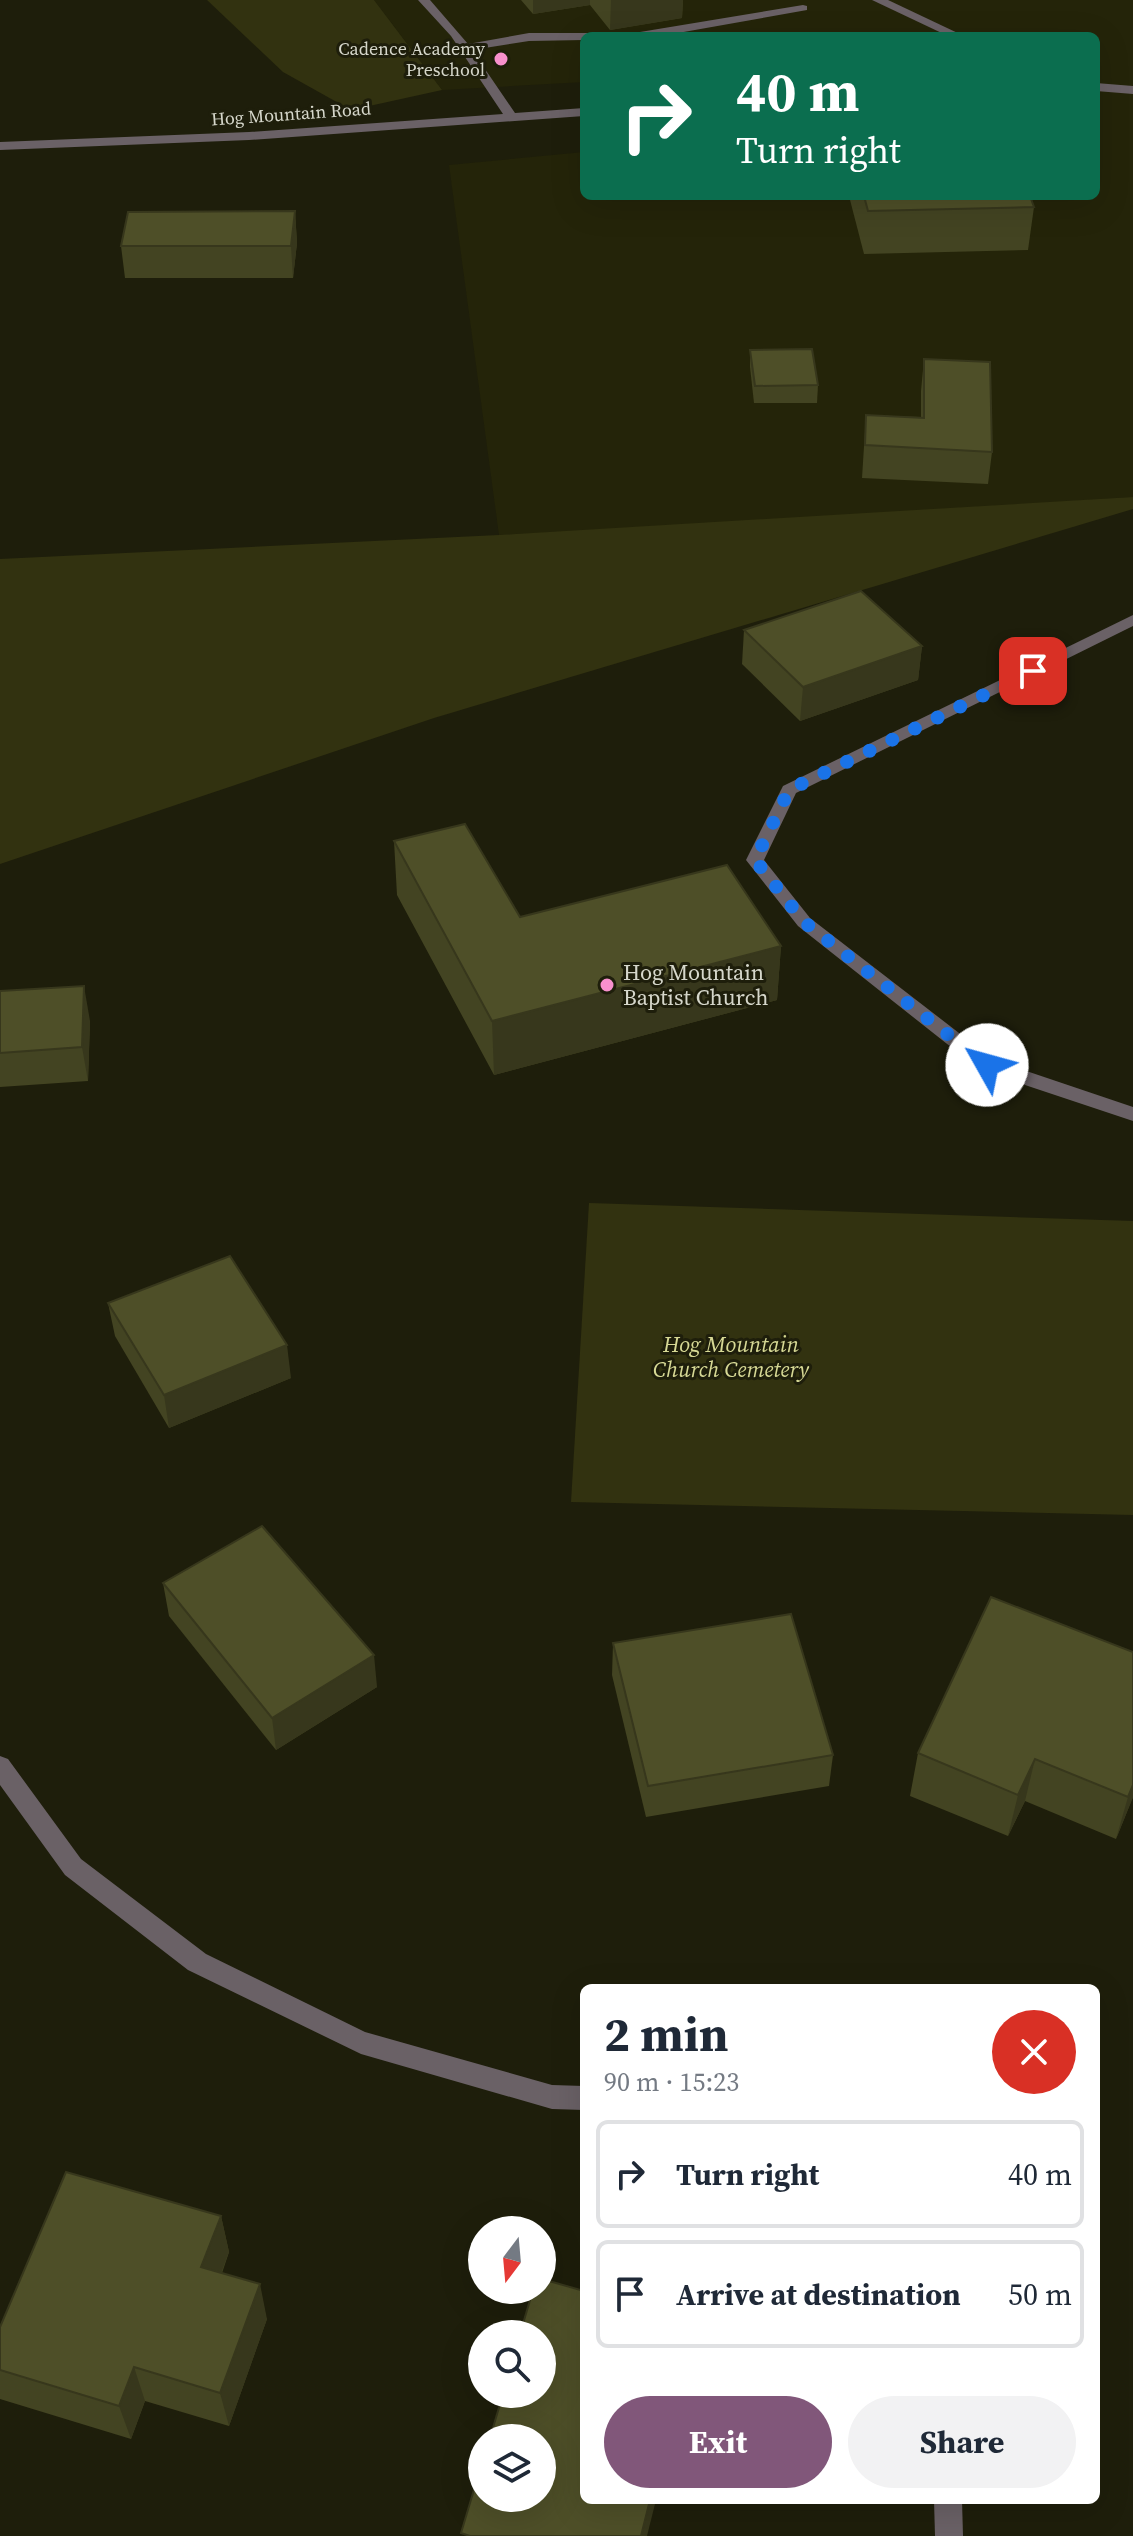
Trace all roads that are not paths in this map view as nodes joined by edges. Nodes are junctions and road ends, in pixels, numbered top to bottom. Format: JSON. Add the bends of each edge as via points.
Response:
{"nodes":[{"id":1,"x":424,"y":0,"type":"edge"},
{"id":2,"x":878,"y":0,"type":"edge"},
{"id":3,"x":803,"y":8,"type":"dead end"},
{"id":4,"x":663,"y":32,"type":"edge"},
{"id":5,"x":949,"y":32,"type":"edge"},
{"id":6,"x":580,"y":36,"type":"edge"},
{"id":7,"x":465,"y":48,"type":"junction"},
{"id":8,"x":1100,"y":87,"type":"edge"},
{"id":9,"x":1133,"y":90,"type":"edge"},
{"id":10,"x":580,"y":112,"type":"edge"},
{"id":11,"x":511,"y":117,"type":"junction"},
{"id":12,"x":0,"y":146,"type":"edge"},
{"id":13,"x":1133,"y":620,"type":"edge"},
{"id":14,"x":1133,"y":1114,"type":"edge"},
{"id":15,"x":0,"y":1766,"type":"edge"},
{"id":16,"x":580,"y":2098,"type":"edge"},
{"id":17,"x":948,"y":2504,"type":"edge"},
{"id":18,"x":949,"y":2536,"type":"edge"}],
"edges":[{"from":1,"to":7,"type":"street"},
{"from":2,"to":5,"type":"street"},
{"from":3,"to":4,"type":"street"},
{"from":6,"to":7,"type":"street","via":[[529,37]]},
{"from":7,"to":11,"type":"street"},
{"from":8,"to":9,"type":"street"},
{"from":10,"to":11,"type":"street","name":"Hog Mountain Road"},
{"from":11,"to":12,"type":"street","name":"Hog Mountain Road","via":[[249,136]]},
{"from":13,"to":14,"type":"street","via":[[789,790],[755,860],[804,922],[987,1065]]},
{"from":15,"to":16,"type":"street","via":[[73,1867],[197,1962],[361,2042],[552,2097]]},
{"from":17,"to":18,"type":"street"}]}
